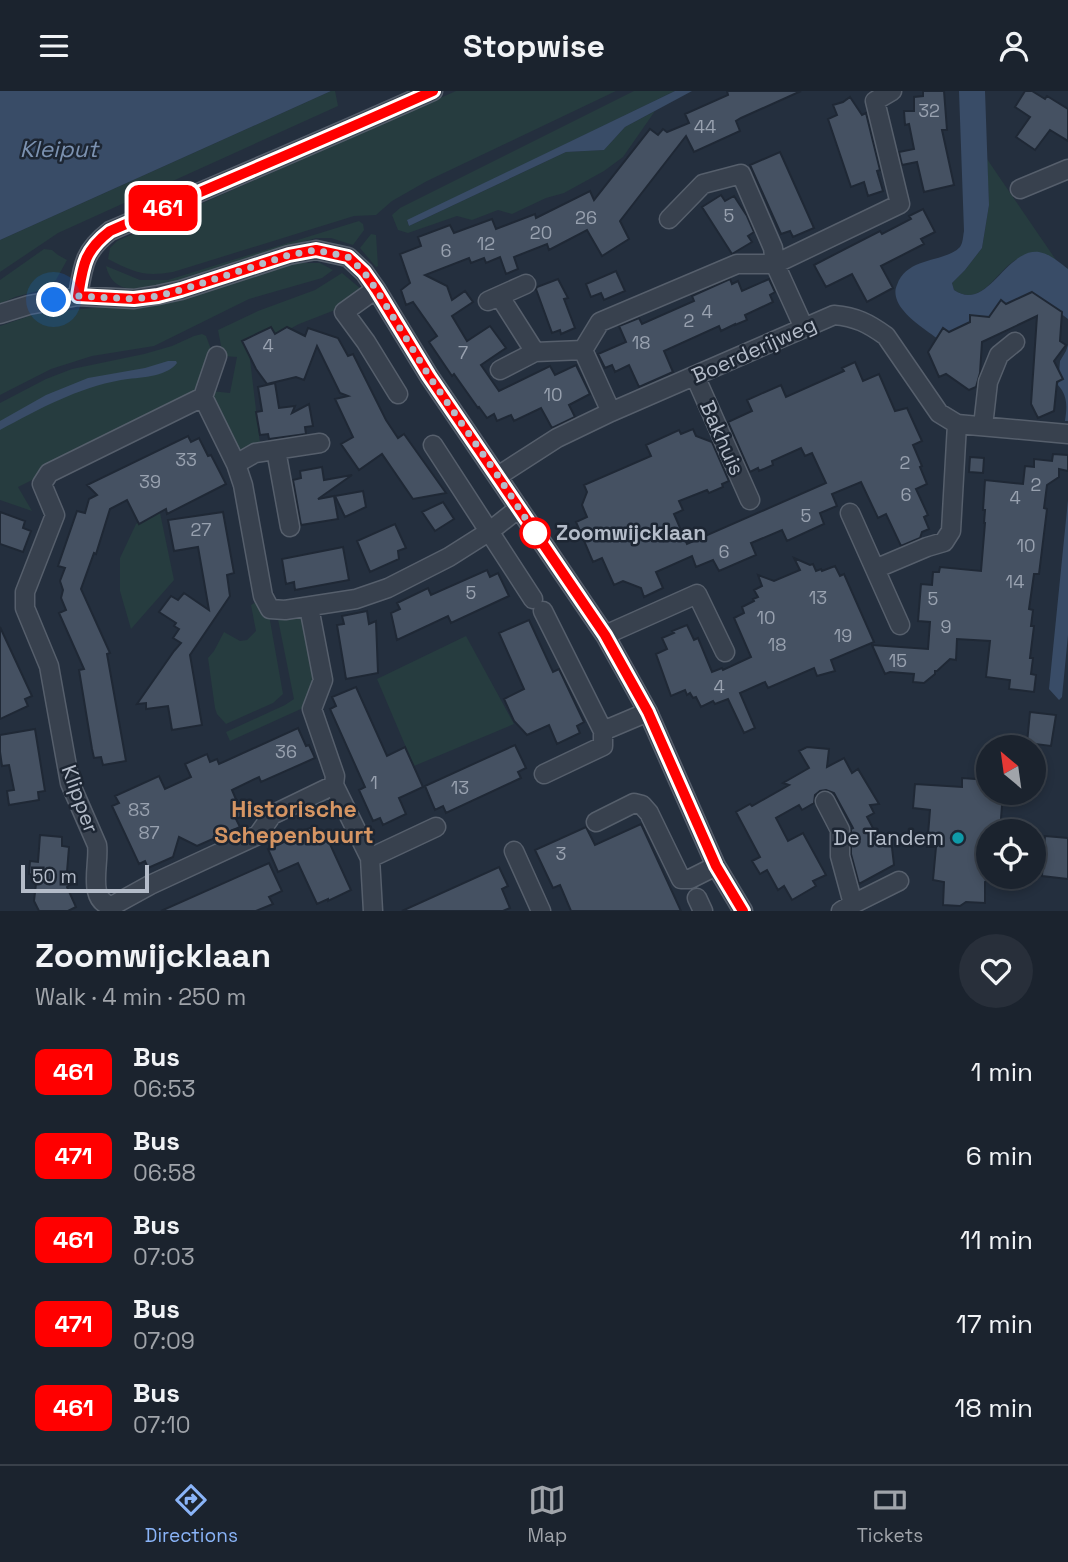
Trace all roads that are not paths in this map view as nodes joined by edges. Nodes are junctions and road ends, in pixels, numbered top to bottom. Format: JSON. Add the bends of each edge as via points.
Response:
{"nodes":[{"id":1,"x":433,"y":91,"type":"edge"},
{"id":2,"x":892,"y":91,"type":"edge"},
{"id":3,"x":1068,"y":169,"type":"edge"},
{"id":4,"x":1020,"y":189,"type":"dead end"},
{"id":5,"x":669,"y":219,"type":"dead end"},
{"id":6,"x":775,"y":264,"type":"junction"},
{"id":7,"x":526,"y":284,"type":"dead end"},
{"id":8,"x":376,"y":289,"type":"junction"},
{"id":9,"x":78,"y":296,"type":"junction"},
{"id":10,"x":0,"y":314,"type":"edge"},
{"id":11,"x":804,"y":328,"type":"junction"},
{"id":12,"x":1015,"y":342,"type":"dead end"},
{"id":13,"x":583,"y":350,"type":"junction"},
{"id":14,"x":535,"y":352,"type":"junction"},
{"id":15,"x":217,"y":356,"type":"dead end"},
{"id":16,"x":500,"y":370,"type":"dead end"},
{"id":17,"x":695,"y":376,"type":"junction"},
{"id":18,"x":398,"y":394,"type":"dead end"},
{"id":19,"x":203,"y":397,"type":"junction"},
{"id":20,"x":611,"y":412,"type":"junction"},
{"id":21,"x":957,"y":424,"type":"junction"},
{"id":22,"x":983,"y":426,"type":"junction"},
{"id":23,"x":1068,"y":434,"type":"edge"},
{"id":24,"x":320,"y":443,"type":"dead end"},
{"id":25,"x":433,"y":445,"type":"dead end"},
{"id":26,"x":276,"y":450,"type":"junction"},
{"id":27,"x":236,"y":464,"type":"junction"},
{"id":28,"x":498,"y":476,"type":"junction"},
{"id":29,"x":750,"y":500,"type":"dead end"},
{"id":30,"x":519,"y":508,"type":"junction"},
{"id":31,"x":850,"y":513,"type":"dead end"},
{"id":32,"x":290,"y":527,"type":"dead end"},
{"id":33,"x":490,"y":531,"type":"junction"},
{"id":34,"x":875,"y":569,"type":"junction"},
{"id":35,"x":309,"y":607,"type":"junction"},
{"id":36,"x":900,"y":625,"type":"dead end"},
{"id":37,"x":605,"y":635,"type":"junction"},
{"id":38,"x":725,"y":652,"type":"dead end"},
{"id":39,"x":648,"y":712,"type":"junction"},
{"id":40,"x":603,"y":731,"type":"junction"},
{"id":41,"x":544,"y":774,"type":"dead end"},
{"id":42,"x":334,"y":785,"type":"junction"},
{"id":43,"x":825,"y":801,"type":"dead end"},
{"id":44,"x":596,"y":823,"type":"dead end"},
{"id":45,"x":436,"y":827,"type":"dead end"},
{"id":46,"x":514,"y":851,"type":"dead end"},
{"id":47,"x":370,"y":858,"type":"junction"},
{"id":48,"x":716,"y":866,"type":"junction"},
{"id":49,"x":899,"y":881,"type":"dead end"},
{"id":50,"x":847,"y":907,"type":"edge"},
{"id":51,"x":373,"y":911,"type":"edge"},
{"id":52,"x":541,"y":911,"type":"edge"},
{"id":53,"x":743,"y":911,"type":"edge"}],
"edges":[{"from":1,"to":9,"type":"street","via":[[110,231],[86,259]]},
{"from":2,"to":6,"type":"street","via":[[875,101],[900,204]]},
{"from":3,"to":4,"type":"street"},
{"from":5,"to":6,"type":"street","via":[[702,184],[741,174],[773,248]]},
{"from":6,"to":11,"type":"street"},
{"from":6,"to":13,"type":"street","via":[[737,264],[600,322]]},
{"from":7,"to":14,"type":"street","via":[[494,299]]},
{"from":8,"to":9,"type":"street","via":[[348,257],[316,250],[158,296]]},
{"from":8,"to":18,"type":"street","via":[[344,311]]},
{"from":8,"to":28,"type":"street"},
{"from":9,"to":10,"type":"street"},
{"from":11,"to":17,"type":"street","name":"Boerderijweg"},
{"from":11,"to":21,"type":"street","name":"Boerderijweg","via":[[834,315],[852,317],[877,329],[939,413]]},
{"from":12,"to":22,"type":"street","via":[[999,355],[988,382]]},
{"from":13,"to":14,"type":"street"},
{"from":13,"to":20,"type":"street"},
{"from":14,"to":16,"type":"street"},
{"from":15,"to":19,"type":"street"},
{"from":17,"to":20,"type":"street","name":"Boerderijweg"},
{"from":17,"to":29,"type":"street","name":"Bakhuis"},
{"from":19,"to":27,"type":"street"},
{"from":19,"to":42,"type":"street","name":"Klipper","via":[[49,473],[42,484],[55,515],[25,592],[25,608],[49,666],[70,783],[97,845],[100,899],[112,906],[258,835],[272,815]]},
{"from":20,"to":28,"type":"street","name":"Boerderijweg"},
{"from":21,"to":22,"type":"street"},
{"from":21,"to":34,"type":"street","via":[[951,531],[944,541]]},
{"from":22,"to":23,"type":"street"},
{"from":24,"to":26,"type":"street"},
{"from":25,"to":33,"type":"street"},
{"from":26,"to":27,"type":"street","via":[[255,453]]},
{"from":26,"to":32,"type":"street"},
{"from":27,"to":35,"type":"street","via":[[263,596],[270,609]]},
{"from":28,"to":30,"type":"street"},
{"from":30,"to":33,"type":"street"},
{"from":30,"to":37,"type":"street"},
{"from":31,"to":34,"type":"street"},
{"from":33,"to":35,"type":"street","via":[[388,588]]},
{"from":33,"to":40,"type":"street","via":[[538,605]]},
{"from":34,"to":36,"type":"street"},
{"from":35,"to":42,"type":"street","via":[[323,680],[312,709]]},
{"from":37,"to":38,"type":"street","via":[[696,594]]},
{"from":37,"to":39,"type":"street"},
{"from":39,"to":40,"type":"street"},
{"from":39,"to":48,"type":"street"},
{"from":40,"to":41,"type":"street","via":[[603,746]]},
{"from":42,"to":47,"type":"street"},
{"from":43,"to":50,"type":"street","via":[[840,830]]},
{"from":44,"to":48,"type":"street","via":[[634,803],[642,805],[681,879]]},
{"from":45,"to":47,"type":"street"},
{"from":46,"to":52,"type":"street"},
{"from":47,"to":51,"type":"street"},
{"from":48,"to":53,"type":"street"},
{"from":49,"to":50,"type":"street"}]}
